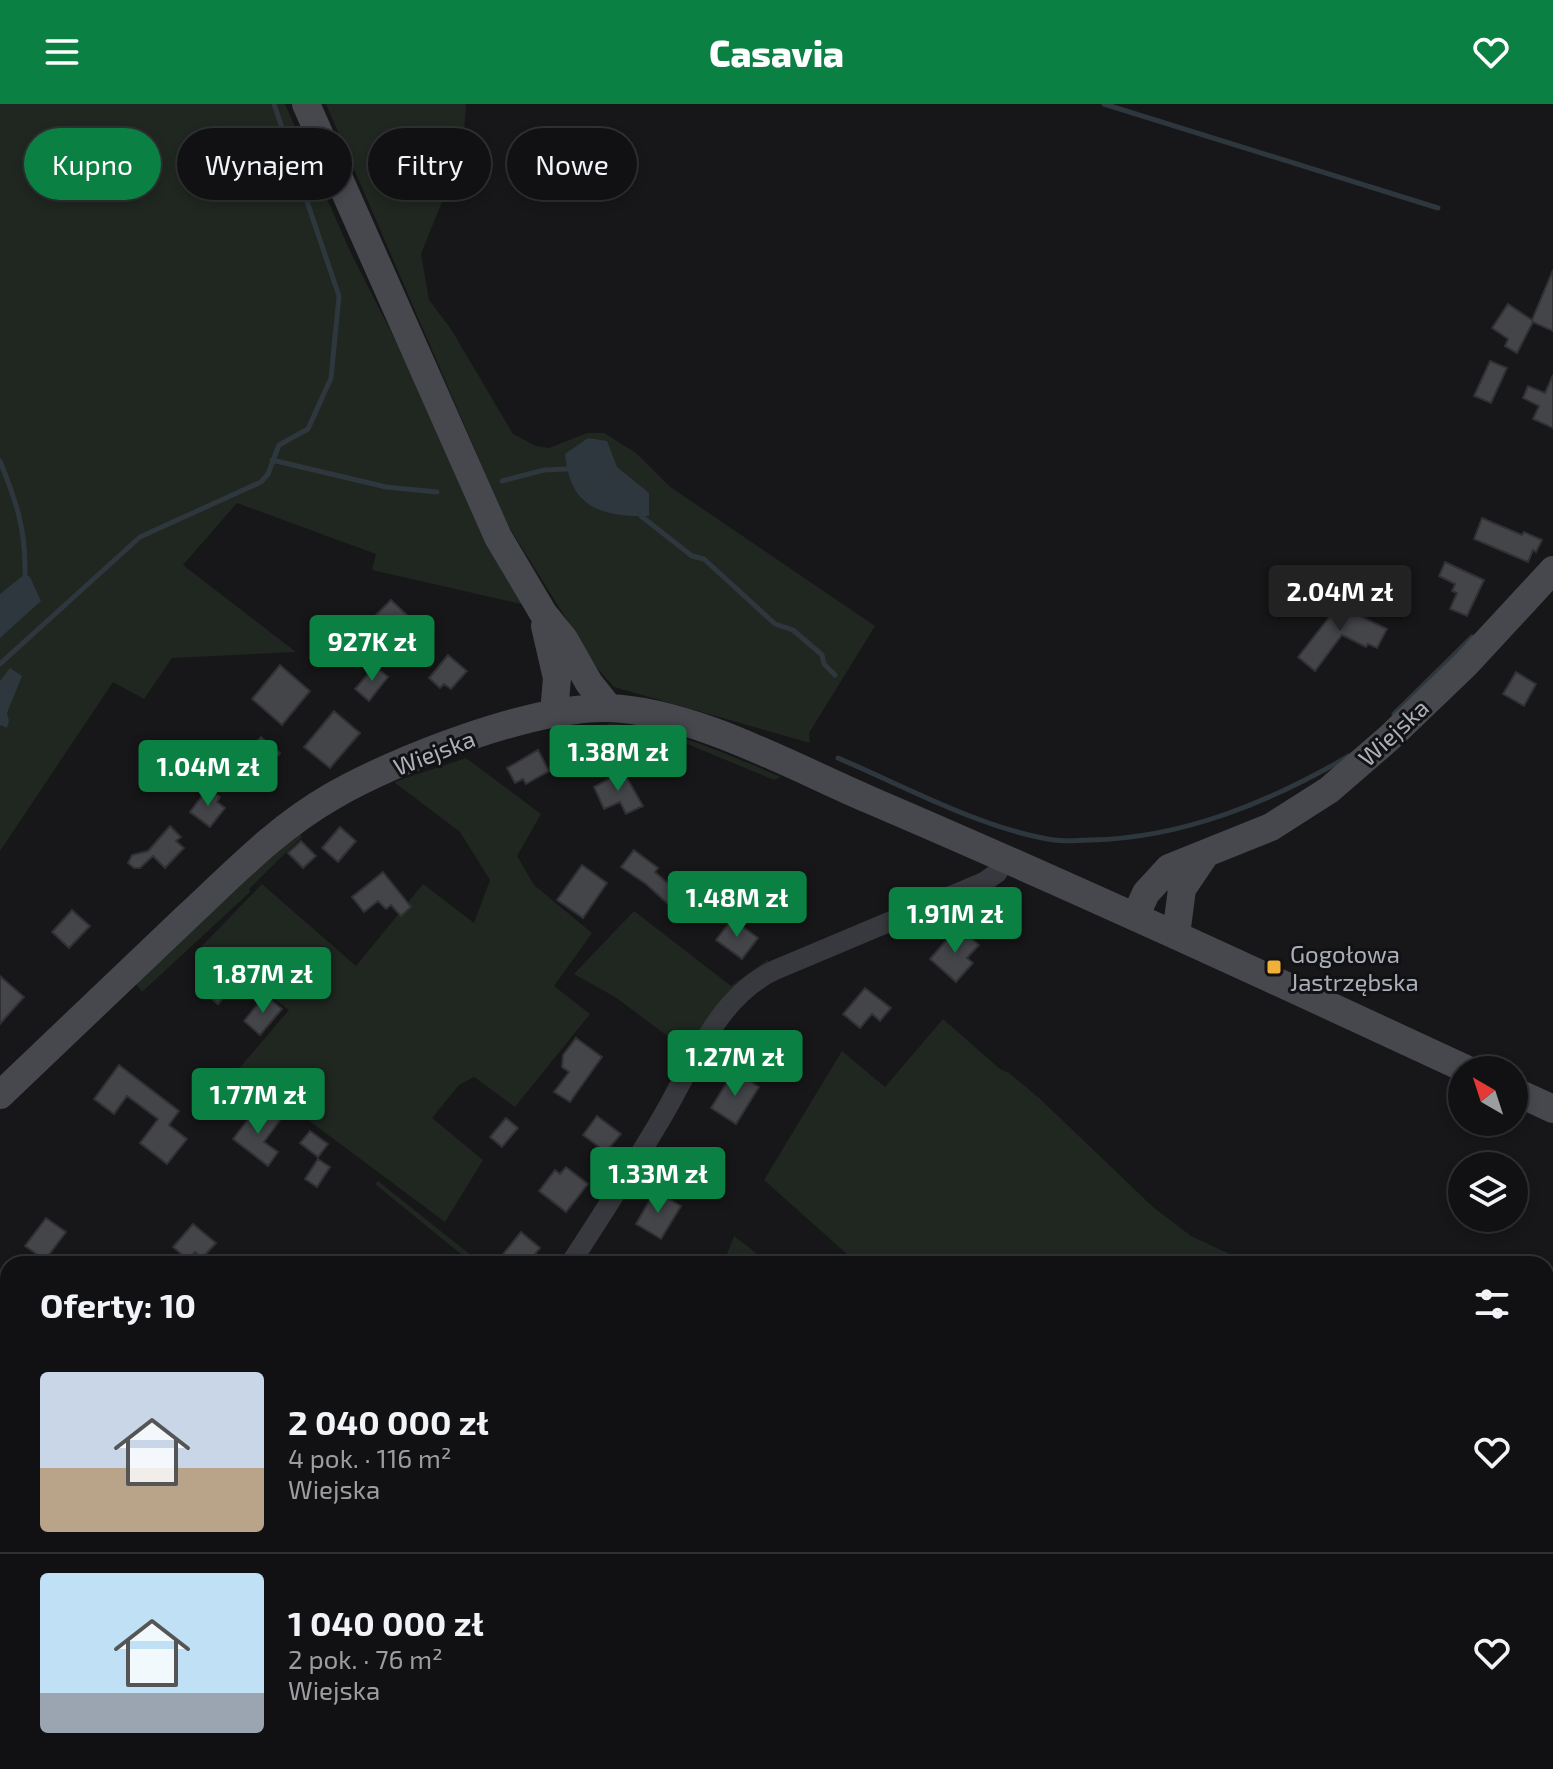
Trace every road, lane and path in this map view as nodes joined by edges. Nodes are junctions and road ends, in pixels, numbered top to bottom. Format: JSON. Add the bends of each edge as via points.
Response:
{"nodes":[{"id":1,"x":306,"y":104,"type":"edge"},
{"id":2,"x":1553,"y":570,"type":"edge"},
{"id":3,"x":543,"y":613,"type":"junction"},
{"id":4,"x":609,"y":708,"type":"junction"},
{"id":5,"x":554,"y":713,"type":"junction"},
{"id":6,"x":1205,"y":855,"type":"junction"},
{"id":7,"x":1006,"y":858,"type":"junction"},
{"id":8,"x":1135,"y":917,"type":"junction"},
{"id":9,"x":1176,"y":935,"type":"junction"},
{"id":10,"x":1448,"y":1061,"type":"edge"},
{"id":11,"x":0,"y":1095,"type":"edge"},
{"id":12,"x":1528,"y":1097,"type":"edge"},
{"id":13,"x":1553,"y":1109,"type":"edge"},
{"id":14,"x":575,"y":1256,"type":"edge"}],
"edges":[{"from":1,"to":3,"type":"street","via":[[489,520]]},
{"from":2,"to":6,"type":"street","name":"Wiejska","via":[[1465,665],[1329,790],[1271,827]]},
{"from":3,"to":4,"type":"street"},
{"from":3,"to":5,"type":"street","via":[[557,678]]},
{"from":4,"to":5,"type":"street","name":"Wiejska"},
{"from":4,"to":7,"type":"street","name":"Wiejska","via":[[665,717],[719,735]]},
{"from":5,"to":11,"type":"street","name":"Wiejska","via":[[428,753],[312,808],[239,868]]},
{"from":6,"to":8,"type":"street","name":"Wiejska","via":[[1169,868],[1146,893]]},
{"from":6,"to":9,"type":"street","via":[[1182,889]]},
{"from":7,"to":8,"type":"street","name":"Wiejska"},
{"from":7,"to":14,"type":"street","via":[[984,882],[775,970],[745,988],[710,1034]]},
{"from":8,"to":9,"type":"street","name":"Wiejska"},
{"from":9,"to":10,"type":"street","name":"Wiejska"},
{"from":12,"to":13,"type":"street"}]}
